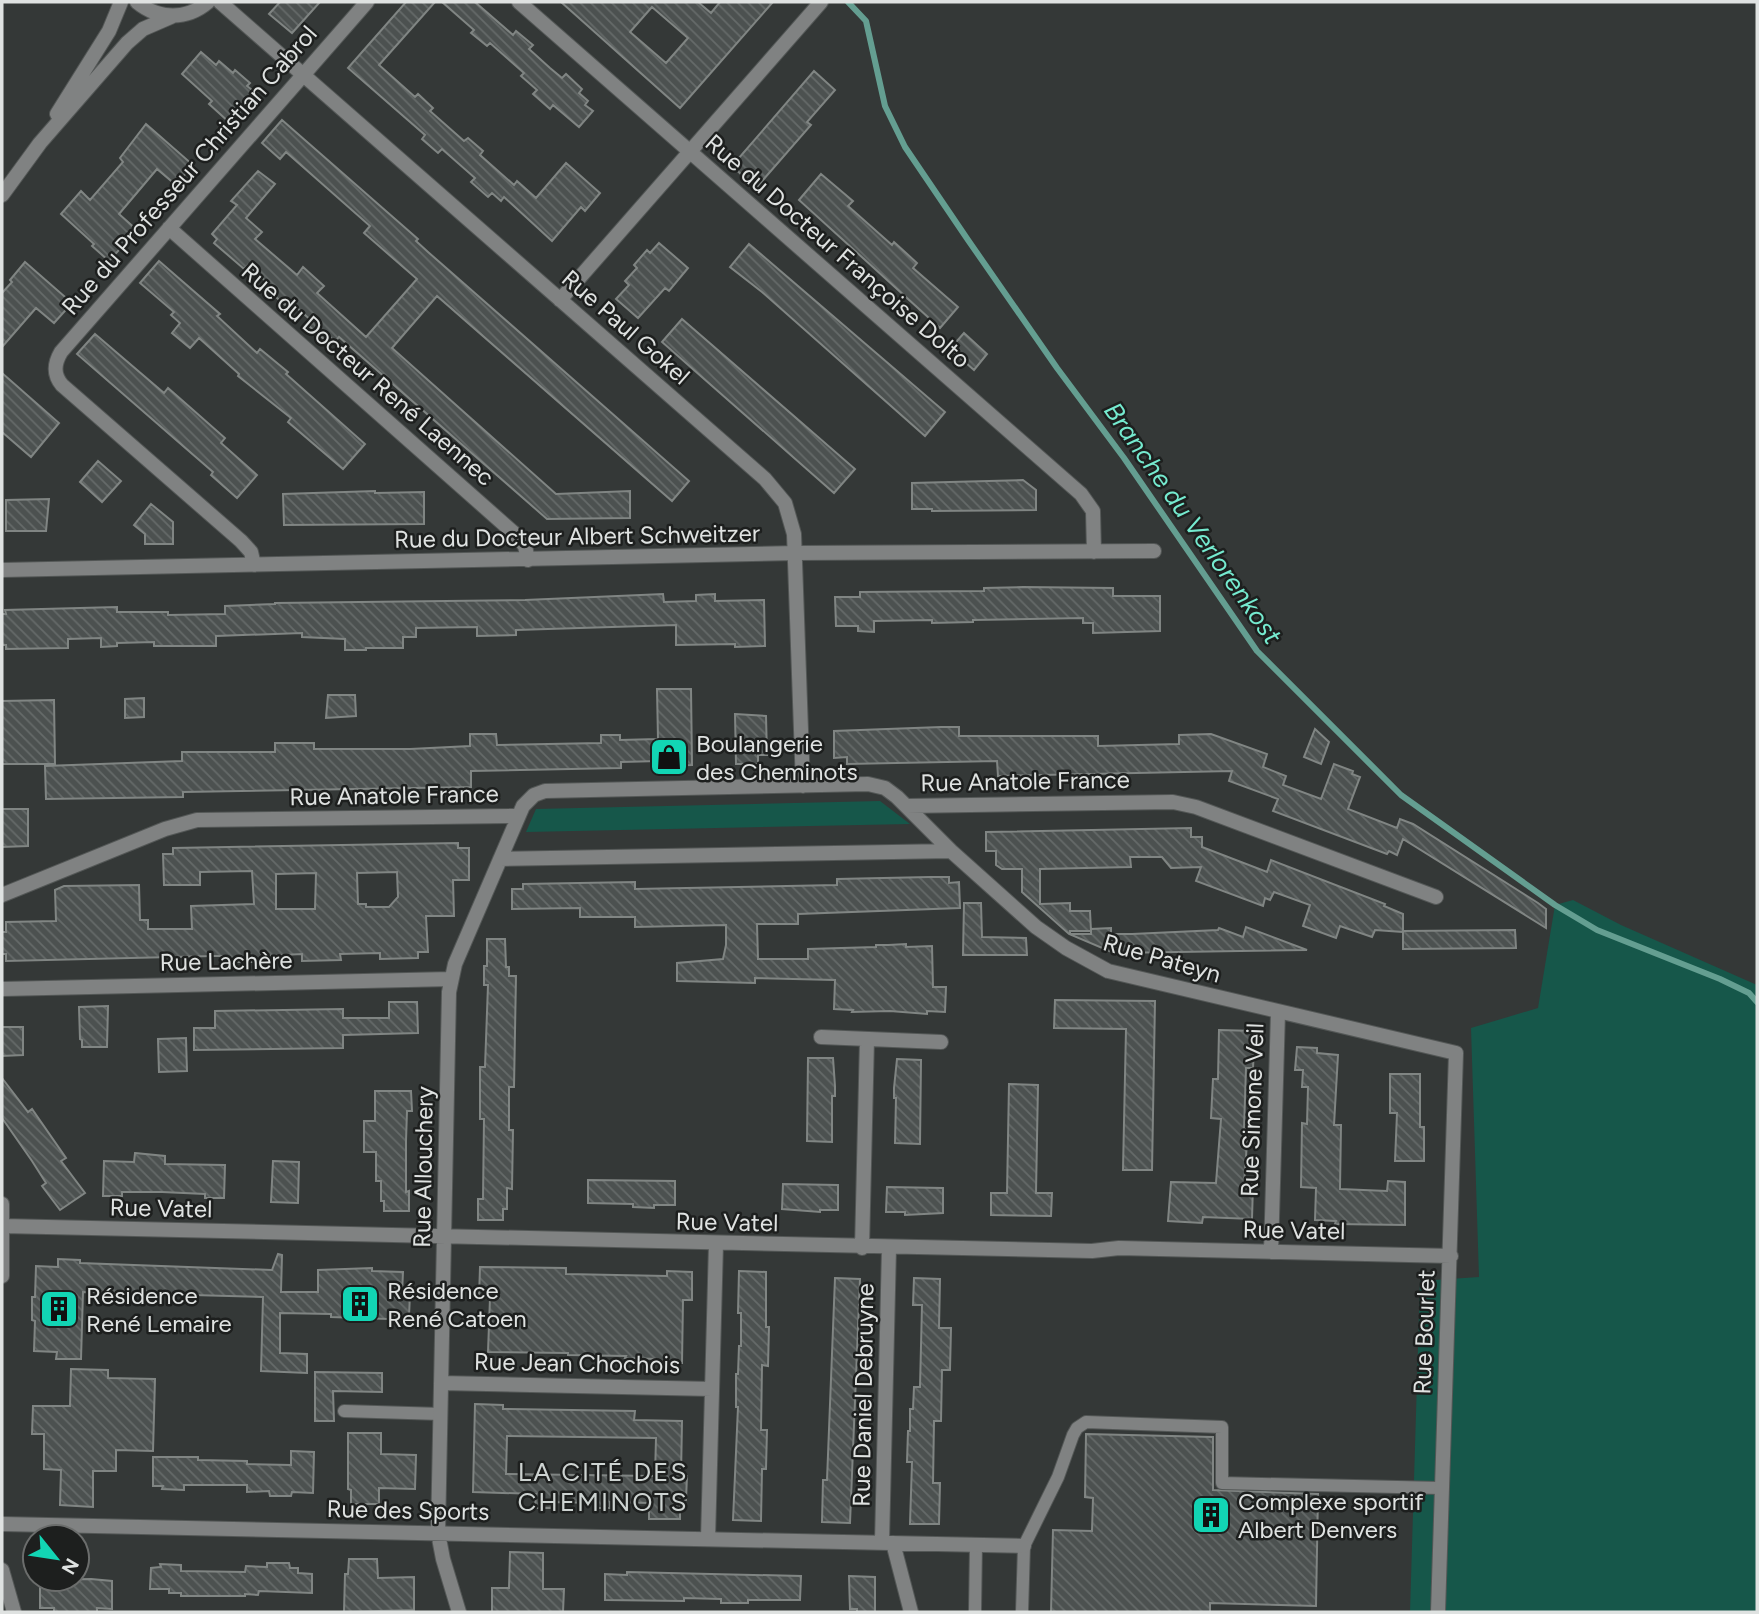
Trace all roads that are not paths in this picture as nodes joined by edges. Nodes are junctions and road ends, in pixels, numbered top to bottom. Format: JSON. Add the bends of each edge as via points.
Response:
{"nodes":[{"id":1,"x":121,"y":2,"type":"edge"},
{"id":2,"x":137,"y":2,"type":"edge"},
{"id":3,"x":208,"y":2,"type":"edge"},
{"id":4,"x":220,"y":2,"type":"edge"},
{"id":5,"x":367,"y":2,"type":"edge"},
{"id":6,"x":519,"y":2,"type":"edge"},
{"id":7,"x":821,"y":2,"type":"edge"},
{"id":8,"x":173,"y":16,"type":"junction"},
{"id":9,"x":303,"y":74,"type":"junction"},
{"id":10,"x":40,"y":143,"type":"junction"},
{"id":11,"x":690,"y":152,"type":"junction"},
{"id":12,"x":2,"y":195,"type":"edge"},
{"id":13,"x":169,"y":228,"type":"junction"},
{"id":14,"x":560,"y":300,"type":"junction"},
{"id":15,"x":1154,"y":551,"type":"dead end"},
{"id":16,"x":1094,"y":552,"type":"junction"},
{"id":17,"x":796,"y":553,"type":"junction"},
{"id":18,"x":528,"y":560,"type":"junction"},
{"id":19,"x":254,"y":565,"type":"junction"},
{"id":20,"x":2,"y":570,"type":"edge"},
{"id":21,"x":803,"y":786,"type":"junction"},
{"id":22,"x":907,"y":806,"type":"junction"},
{"id":23,"x":519,"y":816,"type":"junction"},
{"id":24,"x":951,"y":851,"type":"junction"},
{"id":25,"x":500,"y":859,"type":"junction"},
{"id":26,"x":2,"y":895,"type":"edge"},
{"id":27,"x":1436,"y":897,"type":"dead end"},
{"id":28,"x":451,"y":979,"type":"junction"},
{"id":29,"x":2,"y":989,"type":"edge"},
{"id":30,"x":1278,"y":1012,"type":"junction"},
{"id":31,"x":821,"y":1037,"type":"dead end"},
{"id":32,"x":867,"y":1039,"type":"junction"},
{"id":33,"x":941,"y":1042,"type":"dead end"},
{"id":34,"x":1456,"y":1053,"type":"joint"},
{"id":35,"x":2,"y":1204,"type":"edge"},
{"id":36,"x":3,"y":1226,"type":"edge"},
{"id":37,"x":444,"y":1238,"type":"junction"},
{"id":38,"x":716,"y":1244,"type":"junction"},
{"id":39,"x":862,"y":1248,"type":"junction"},
{"id":40,"x":889,"y":1248,"type":"junction"},
{"id":41,"x":1271,"y":1252,"type":"junction"},
{"id":42,"x":1451,"y":1256,"type":"junction"},
{"id":43,"x":2,"y":1276,"type":"edge"},
{"id":44,"x":441,"y":1383,"type":"junction"},
{"id":45,"x":712,"y":1389,"type":"junction"},
{"id":46,"x":344,"y":1411,"type":"dead end"},
{"id":47,"x":441,"y":1413,"type":"junction"},
{"id":48,"x":1440,"y":1489,"type":"junction"},
{"id":49,"x":2,"y":1524,"type":"edge"},
{"id":50,"x":439,"y":1533,"type":"junction"},
{"id":51,"x":708,"y":1539,"type":"junction"},
{"id":52,"x":887,"y":1543,"type":"junction"},
{"id":53,"x":976,"y":1544,"type":"junction"},
{"id":54,"x":1024,"y":1546,"type":"junction"},
{"id":55,"x":2,"y":1570,"type":"edge"},
{"id":56,"x":14,"y":1612,"type":"edge"},
{"id":57,"x":459,"y":1612,"type":"edge"},
{"id":58,"x":911,"y":1612,"type":"edge"},
{"id":59,"x":975,"y":1612,"type":"edge"},
{"id":60,"x":1022,"y":1612,"type":"edge"},
{"id":61,"x":1438,"y":1612,"type":"edge"}],
"edges":[{"from":1,"to":10,"type":"street"},
{"from":2,"to":8,"type":"street"},
{"from":3,"to":8,"type":"street","via":[[190,13]]},
{"from":4,"to":9,"type":"street","name":"Rue Paul Gokel"},
{"from":5,"to":9,"type":"street","name":"Rue du Professeur Christian Cabrol"},
{"from":6,"to":11,"type":"street","name":"Rue du Docteur Françoise Dolto"},
{"from":7,"to":11,"type":"street"},
{"from":8,"to":10,"type":"street","via":[[127,43]]},
{"from":9,"to":13,"type":"street","name":"Rue du Professeur Christian Cabrol"},
{"from":9,"to":14,"type":"street","name":"Rue Paul Gokel"},
{"from":10,"to":12,"type":"street"},
{"from":11,"to":14,"type":"street"},
{"from":11,"to":16,"type":"street","name":"Rue du Docteur Françoise Dolto","via":[[1087,500],[1093,511]]},
{"from":13,"to":18,"type":"street","name":"Rue du Docteur René Laennec","via":[[515,534],[526,546]]},
{"from":13,"to":19,"type":"street","name":"Rue du Professeur Christian Cabrol","via":[[61,352],[55,373],[66,389],[246,547]]},
{"from":14,"to":17,"type":"street","name":"Rue Paul Gokel","via":[[772,486],[790,513]]},
{"from":15,"to":16,"type":"street","name":"Rue du Docteur Albert Schweitzer"},
{"from":16,"to":17,"type":"street","name":"Rue du Docteur Albert Schweitzer"},
{"from":17,"to":18,"type":"street","name":"Rue du Docteur Albert Schweitzer"},
{"from":17,"to":21,"type":"street","name":"Rue Paul Gokel"},
{"from":18,"to":19,"type":"street","name":"Rue du Docteur Albert Schweitzer"},
{"from":19,"to":20,"type":"street","name":"Rue du Docteur Albert Schweitzer"},
{"from":21,"to":22,"type":"street","name":"Rue Anatole France","via":[[875,784]]},
{"from":21,"to":23,"type":"street","name":"Rue Anatole France","via":[[545,791],[526,802]]},
{"from":22,"to":24,"type":"street","name":"Rue Pateyn"},
{"from":22,"to":27,"type":"street","name":"Rue Anatole France","via":[[1173,802]]},
{"from":23,"to":25,"type":"street","name":"Rue Allouchery"},
{"from":23,"to":26,"type":"street","name":"Rue Anatole France","via":[[197,820]]},
{"from":24,"to":25,"type":"street"},
{"from":24,"to":30,"type":"street","name":"Rue Pateyn","via":[[1036,927],[1108,971]]},
{"from":25,"to":28,"type":"street","name":"Rue Allouchery"},
{"from":28,"to":29,"type":"street","name":"Rue Lachère"},
{"from":28,"to":37,"type":"street","name":"Rue Allouchery"},
{"from":30,"to":34,"type":"street","name":"Rue Pateyn"},
{"from":30,"to":41,"type":"street","name":"Rue Simone Veil"},
{"from":31,"to":32,"type":"street"},
{"from":32,"to":33,"type":"street"},
{"from":32,"to":39,"type":"street"},
{"from":34,"to":42,"type":"street","name":"Rue Bourlet"},
{"from":35,"to":36,"type":"street"},
{"from":36,"to":37,"type":"street","name":"Rue Vatel"},
{"from":36,"to":43,"type":"street"},
{"from":37,"to":38,"type":"street","name":"Rue Vatel"},
{"from":37,"to":44,"type":"street","name":"Rue Allouchery"},
{"from":38,"to":39,"type":"street","name":"Rue Vatel"},
{"from":38,"to":45,"type":"street"},
{"from":39,"to":40,"type":"street","name":"Rue Vatel"},
{"from":40,"to":41,"type":"street","name":"Rue Vatel"},
{"from":40,"to":52,"type":"street","name":"Rue Daniel Debruyne"},
{"from":41,"to":42,"type":"street","name":"Rue Vatel"},
{"from":42,"to":48,"type":"street","name":"Rue Bourlet"},
{"from":44,"to":45,"type":"street","name":"Rue Jean Chochois"},
{"from":44,"to":47,"type":"street","name":"Rue Allouchery"},
{"from":45,"to":51,"type":"street"},
{"from":46,"to":47,"type":"lane"},
{"from":47,"to":50,"type":"street","name":"Rue Allouchery"},
{"from":48,"to":54,"type":"lane","via":[[1222,1483],[1222,1427],[1086,1422],[1073,1435]]},
{"from":48,"to":61,"type":"street","name":"Rue Bourlet"},
{"from":49,"to":50,"type":"street","name":"Rue des Sports"},
{"from":50,"to":51,"type":"street","name":"Rue des Sports"},
{"from":50,"to":57,"type":"street","name":"Rue Allouchery"},
{"from":51,"to":52,"type":"street","name":"Rue des Sports"},
{"from":52,"to":53,"type":"street","name":"Rue des Sports"},
{"from":52,"to":58,"type":"street","name":"Rue Daniel Debruyne"},
{"from":53,"to":54,"type":"street","name":"Rue des Sports"},
{"from":53,"to":59,"type":"lane"},
{"from":54,"to":60,"type":"lane"},
{"from":55,"to":56,"type":"street"}]}
